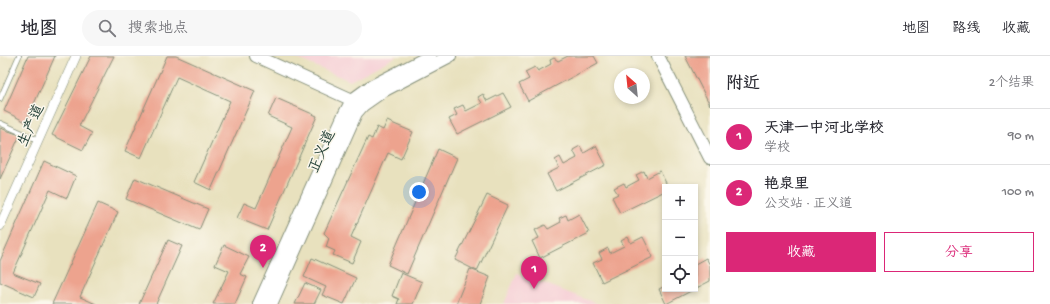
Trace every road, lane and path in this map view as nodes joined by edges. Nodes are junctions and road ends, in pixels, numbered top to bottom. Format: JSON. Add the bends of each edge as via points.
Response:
{"nodes":[{"id":1,"x":19,"y":56,"type":"edge"},
{"id":2,"x":76,"y":56,"type":"edge"},
{"id":3,"x":256,"y":56,"type":"edge"},
{"id":4,"x":430,"y":56,"type":"edge"},
{"id":5,"x":450,"y":56,"type":"edge"},
{"id":6,"x":658,"y":56,"type":"edge"},
{"id":7,"x":0,"y":99,"type":"edge"},
{"id":8,"x":358,"y":102,"type":"junction"},
{"id":9,"x":0,"y":123,"type":"edge"},
{"id":10,"x":38,"y":140,"type":"junction"},
{"id":11,"x":710,"y":158,"type":"edge"},
{"id":12,"x":0,"y":226,"type":"edge"},
{"id":13,"x":259,"y":304,"type":"edge"},
{"id":14,"x":271,"y":304,"type":"edge"}],
"edges":[{"from":1,"to":7,"type":"lane"},
{"from":2,"to":10,"type":"street","name":"生产道"},
{"from":3,"to":8,"type":"street"},
{"from":4,"to":8,"type":"street","name":"正义道","via":[[370,87]]},
{"from":5,"to":8,"type":"street","name":"正义道"},
{"from":6,"to":11,"type":"street"},
{"from":8,"to":13,"type":"street","name":"正义道","via":[[342,117]]},
{"from":8,"to":14,"type":"street","name":"正义道","via":[[356,113]]},
{"from":9,"to":10,"type":"lane"},
{"from":10,"to":12,"type":"street","name":"生产道"}]}
